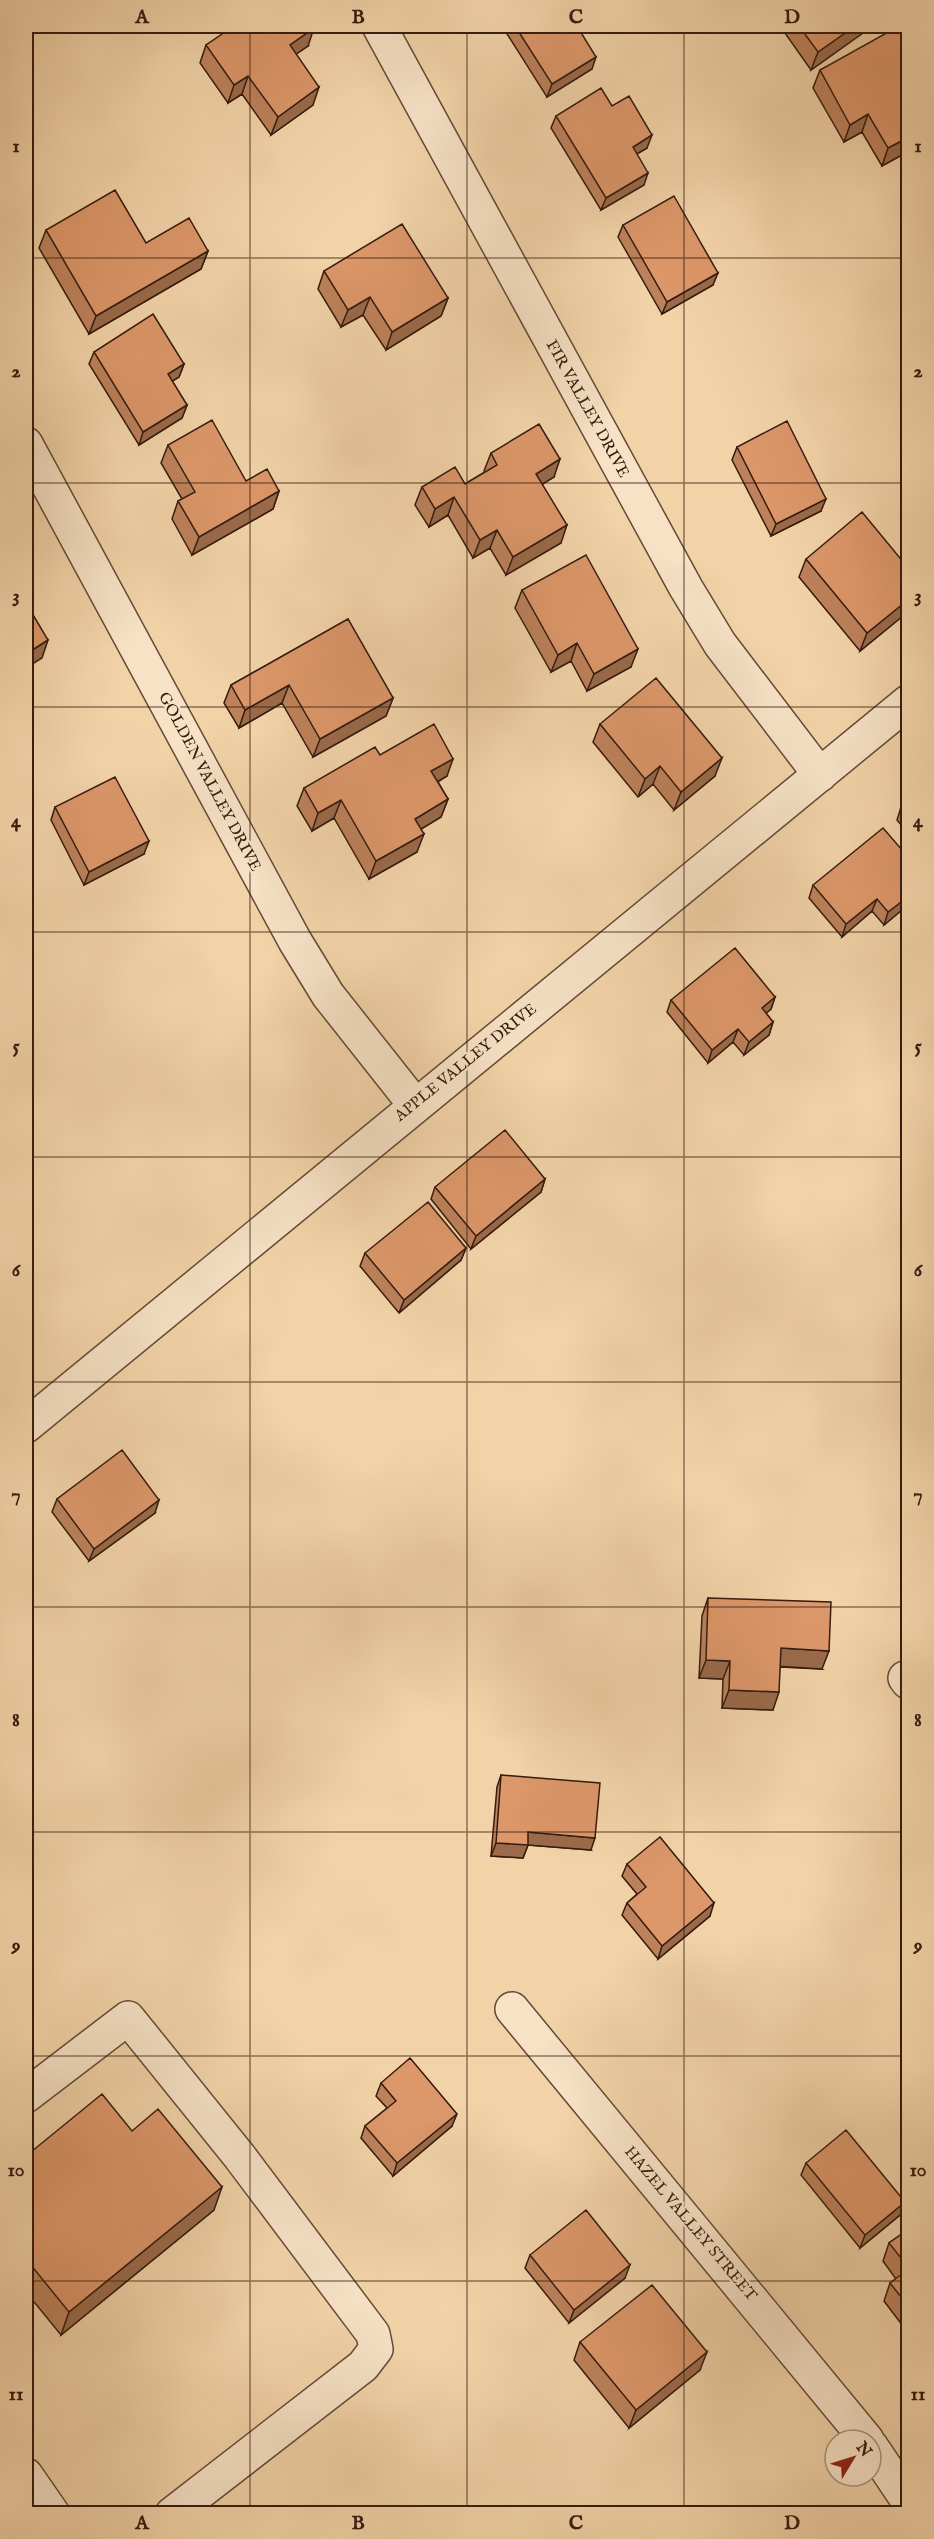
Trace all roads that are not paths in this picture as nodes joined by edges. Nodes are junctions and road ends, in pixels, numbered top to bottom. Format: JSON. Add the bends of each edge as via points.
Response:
{"nodes":[{"id":1,"x":379,"y":26,"type":"edge"},
{"id":2,"x":26,"y":444,"type":"edge"},
{"id":3,"x":909,"y":702,"type":"edge"},
{"id":4,"x":820,"y":775,"type":"junction"},
{"id":5,"x":415,"y":1105,"type":"junction"},
{"id":6,"x":26,"y":1426,"type":"edge"},
{"id":7,"x":512,"y":2009,"type":"dead end"},
{"id":8,"x":26,"y":2096,"type":"edge"},
{"id":9,"x":857,"y":2428,"type":"edge"},
{"id":10,"x":883,"y":2463,"type":"edge"},
{"id":11,"x":26,"y":2475,"type":"edge"},
{"id":12,"x":909,"y":2500,"type":"edge"},
{"id":13,"x":53,"y":2514,"type":"edge"},
{"id":14,"x":172,"y":2514,"type":"edge"}],
"edges":[{"from":1,"to":4,"type":"street","name":"FIR VALLEY DRIVE","via":[[686,588],[720,644]]},
{"from":2,"to":5,"type":"street","name":"GOLDEN VALLEY DRIVE","via":[[295,941],[328,995]]},
{"from":3,"to":4,"type":"street","name":"APPLE VALLEY DRIVE"},
{"from":4,"to":5,"type":"street","name":"APPLE VALLEY DRIVE"},
{"from":5,"to":6,"type":"street","name":"APPLE VALLEY DRIVE"},
{"from":7,"to":9,"type":"street","name":"HAZEL VALLEY STREET"},
{"from":8,"to":14,"type":"street","via":[[128,2018],[240,2157],[373,2334],[376,2349],[363,2366]]},
{"from":10,"to":12,"type":"street"},
{"from":11,"to":13,"type":"street"}]}
